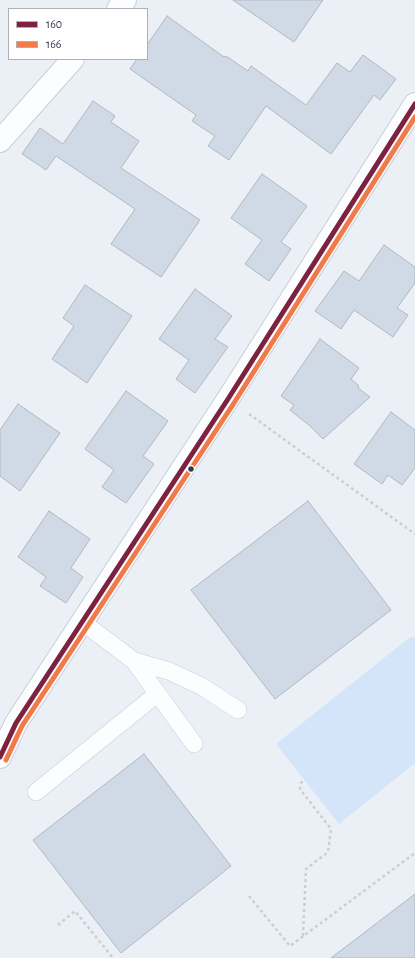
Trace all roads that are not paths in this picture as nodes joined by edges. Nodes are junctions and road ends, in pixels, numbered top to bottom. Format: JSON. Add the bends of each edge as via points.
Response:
{"nodes":[{"id":1,"x":125,"y":0,"type":"edge"},
{"id":2,"x":119,"y":8,"type":"edge"},
{"id":3,"x":72,"y":60,"type":"edge"},
{"id":4,"x":415,"y":104,"type":"edge"},
{"id":5,"x":0,"y":141,"type":"edge"},
{"id":6,"x":82,"y":622,"type":"junction"},
{"id":7,"x":134,"y":661,"type":"junction"},
{"id":8,"x":157,"y":694,"type":"junction"},
{"id":9,"x":238,"y":710,"type":"dead end"},
{"id":10,"x":194,"y":744,"type":"dead end"},
{"id":11,"x":0,"y":757,"type":"edge"},
{"id":12,"x":36,"y":792,"type":"dead end"}],
"edges":[{"from":1,"to":2,"type":"street"},
{"from":3,"to":5,"type":"street"},
{"from":4,"to":6,"type":"street","via":[[228,399]]},
{"from":6,"to":7,"type":"lane"},
{"from":6,"to":11,"type":"street","via":[[16,723]]},
{"from":7,"to":8,"type":"lane"},
{"from":7,"to":9,"type":"lane","via":[[201,686]]},
{"from":8,"to":10,"type":"lane"},
{"from":8,"to":12,"type":"lane"}]}
